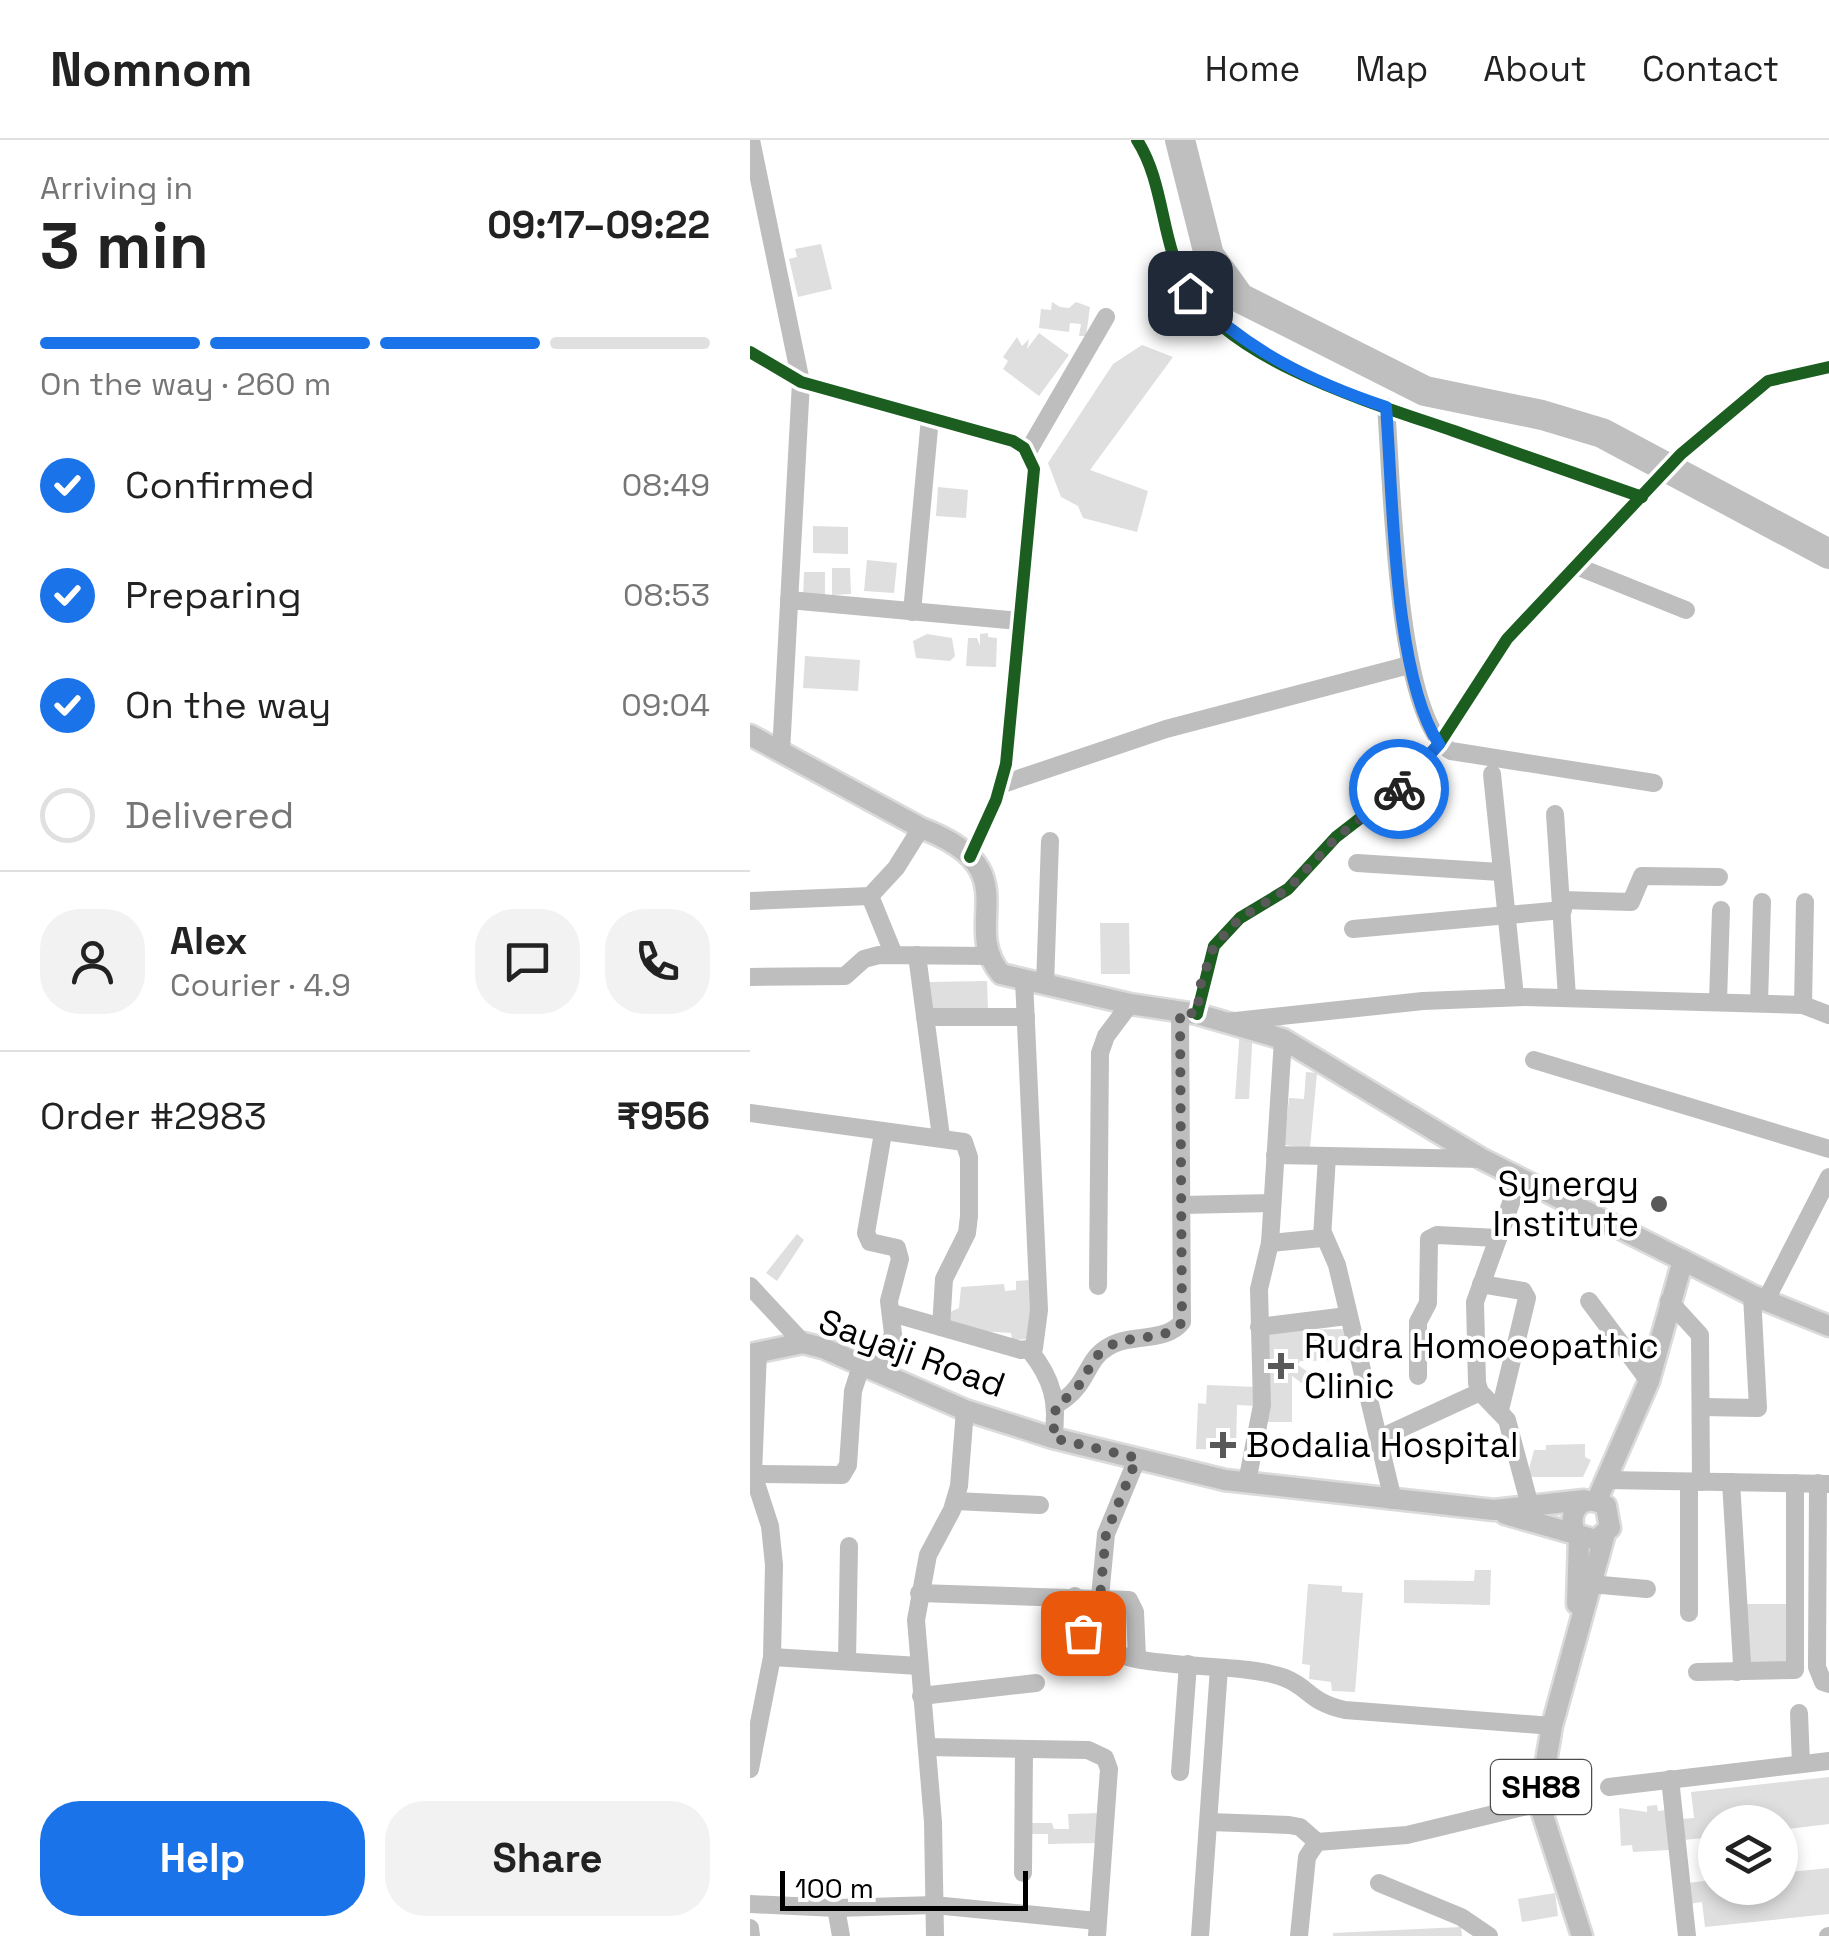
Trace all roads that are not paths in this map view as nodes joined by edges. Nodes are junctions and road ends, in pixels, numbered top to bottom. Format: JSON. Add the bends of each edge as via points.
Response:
{"nodes":[{"id":1,"x":750,"y":140,"type":"edge"},
{"id":2,"x":1137,"y":140,"type":"edge"},
{"id":3,"x":1106,"y":317,"type":"dead end"},
{"id":4,"x":750,"y":352,"type":"edge"},
{"id":5,"x":1829,"y":367,"type":"edge"},
{"id":6,"x":801,"y":382,"type":"junction"},
{"id":7,"x":1386,"y":407,"type":"junction"},
{"id":8,"x":930,"y":418,"type":"junction"},
{"id":9,"x":1027,"y":453,"type":"junction"},
{"id":10,"x":1648,"y":490,"type":"junction"},
{"id":11,"x":1576,"y":566,"type":"junction"},
{"id":12,"x":789,"y":600,"type":"junction"},
{"id":13,"x":1686,"y":610,"type":"dead end"},
{"id":14,"x":912,"y":612,"type":"junction"},
{"id":15,"x":1019,"y":622,"type":"junction"},
{"id":16,"x":1408,"y":665,"type":"junction"},
{"id":17,"x":750,"y":735,"type":"edge"},
{"id":18,"x":1439,"y":744,"type":"junction"},
{"id":19,"x":781,"y":752,"type":"junction"},
{"id":20,"x":1492,"y":774,"type":"dead end"},
{"id":21,"x":1654,"y":783,"type":"dead end"},
{"id":22,"x":1000,"y":784,"type":"junction"},
{"id":23,"x":1555,"y":814,"type":"dead end"},
{"id":24,"x":920,"y":828,"type":"junction"},
{"id":25,"x":1050,"y":841,"type":"dead end"},
{"id":26,"x":970,"y":856,"type":"junction"},
{"id":27,"x":1357,"y":864,"type":"dead end"},
{"id":28,"x":1500,"y":872,"type":"junction"},
{"id":29,"x":1720,"y":878,"type":"dead end"},
{"id":30,"x":870,"y":896,"type":"junction"},
{"id":31,"x":750,"y":901,"type":"edge"},
{"id":32,"x":1762,"y":902,"type":"dead end"},
{"id":33,"x":1806,"y":902,"type":"dead end"},
{"id":34,"x":1563,"y":905,"type":"junction"},
{"id":35,"x":1720,"y":910,"type":"dead end"},
{"id":36,"x":1506,"y":915,"type":"junction"},
{"id":37,"x":1352,"y":928,"type":"dead end"},
{"id":38,"x":894,"y":956,"type":"junction"},
{"id":39,"x":917,"y":956,"type":"junction"},
{"id":40,"x":991,"y":956,"type":"junction"},
{"id":41,"x":750,"y":977,"type":"edge"},
{"id":42,"x":1035,"y":982,"type":"junction"},
{"id":43,"x":1515,"y":997,"type":"junction"},
{"id":44,"x":1567,"y":997,"type":"junction"},
{"id":45,"x":1718,"y":1002,"type":"junction"},
{"id":46,"x":1759,"y":1003,"type":"junction"},
{"id":47,"x":1130,"y":1004,"type":"junction"},
{"id":48,"x":1803,"y":1005,"type":"junction"},
{"id":49,"x":1188,"y":1013,"type":"junction"},
{"id":50,"x":1829,"y":1015,"type":"edge"},
{"id":51,"x":925,"y":1017,"type":"junction"},
{"id":52,"x":1026,"y":1017,"type":"junction"},
{"id":53,"x":1226,"y":1022,"type":"junction"},
{"id":54,"x":1283,"y":1039,"type":"junction"},
{"id":55,"x":1534,"y":1060,"type":"dead end"},
{"id":56,"x":750,"y":1113,"type":"edge"},
{"id":57,"x":883,"y":1133,"type":"junction"},
{"id":58,"x":941,"y":1138,"type":"junction"},
{"id":59,"x":1829,"y":1149,"type":"edge"},
{"id":60,"x":1275,"y":1155,"type":"junction"},
{"id":61,"x":1326,"y":1156,"type":"junction"},
{"id":62,"x":1482,"y":1158,"type":"junction"},
{"id":63,"x":1829,"y":1177,"type":"edge"},
{"id":64,"x":1520,"y":1178,"type":"junction"},
{"id":65,"x":1182,"y":1204,"type":"junction"},
{"id":66,"x":1272,"y":1204,"type":"junction"},
{"id":67,"x":1324,"y":1235,"type":"junction"},
{"id":68,"x":1498,"y":1238,"type":"junction"},
{"id":69,"x":1270,"y":1244,"type":"junction"},
{"id":70,"x":1683,"y":1260,"type":"junction"},
{"id":71,"x":1480,"y":1284,"type":"junction"},
{"id":72,"x":1098,"y":1286,"type":"dead end"},
{"id":73,"x":1759,"y":1298,"type":"junction"},
{"id":74,"x":754,"y":1299,"type":"edge"},
{"id":75,"x":1588,"y":1301,"type":"dead end"},
{"id":76,"x":1669,"y":1301,"type":"junction"},
{"id":77,"x":892,"y":1313,"type":"junction"},
{"id":78,"x":1348,"y":1316,"type":"junction"},
{"id":79,"x":1829,"y":1326,"type":"edge"},
{"id":80,"x":1259,"y":1327,"type":"junction"},
{"id":81,"x":940,"y":1328,"type":"junction"},
{"id":82,"x":803,"y":1343,"type":"junction"},
{"id":83,"x":1030,"y":1351,"type":"junction"},
{"id":84,"x":754,"y":1353,"type":"edge"},
{"id":85,"x":869,"y":1369,"type":"junction"},
{"id":86,"x":1418,"y":1376,"type":"dead end"},
{"id":87,"x":1649,"y":1381,"type":"junction"},
{"id":88,"x":1480,"y":1392,"type":"junction"},
{"id":89,"x":1056,"y":1405,"type":"junction"},
{"id":90,"x":1702,"y":1408,"type":"junction"},
{"id":91,"x":965,"y":1410,"type":"junction"},
{"id":92,"x":1500,"y":1410,"type":"junction"},
{"id":93,"x":1053,"y":1438,"type":"junction"},
{"id":94,"x":1378,"y":1439,"type":"junction"},
{"id":95,"x":1137,"y":1458,"type":"junction"},
{"id":96,"x":753,"y":1474,"type":"junction"},
{"id":97,"x":1247,"y":1482,"type":"junction"},
{"id":98,"x":1695,"y":1482,"type":"junction"},
{"id":99,"x":1731,"y":1482,"type":"junction"},
{"id":100,"x":1795,"y":1483,"type":"junction"},
{"id":101,"x":1824,"y":1484,"type":"edge"},
{"id":102,"x":1595,"y":1494,"type":"junction"},
{"id":103,"x":1394,"y":1500,"type":"junction"},
{"id":104,"x":955,"y":1501,"type":"junction"},
{"id":105,"x":1040,"y":1505,"type":"dead end"},
{"id":106,"x":1530,"y":1506,"type":"junction"},
{"id":107,"x":1494,"y":1510,"type":"junction"},
{"id":108,"x":1577,"y":1535,"type":"junction"},
{"id":109,"x":1604,"y":1536,"type":"junction"},
{"id":110,"x":849,"y":1546,"type":"dead end"},
{"id":111,"x":1824,"y":1560,"type":"edge"},
{"id":112,"x":1590,"y":1584,"type":"junction"},
{"id":113,"x":1647,"y":1589,"type":"dead end"},
{"id":114,"x":919,"y":1593,"type":"junction"},
{"id":115,"x":1074,"y":1596,"type":"junction"},
{"id":116,"x":1100,"y":1597,"type":"junction"},
{"id":117,"x":1689,"y":1613,"type":"dead end"},
{"id":118,"x":1576,"y":1636,"type":"junction"},
{"id":119,"x":772,"y":1657,"type":"junction"},
{"id":120,"x":1137,"y":1657,"type":"junction"},
{"id":121,"x":847,"y":1661,"type":"junction"},
{"id":122,"x":1188,"y":1664,"type":"junction"},
{"id":123,"x":919,"y":1666,"type":"junction"},
{"id":124,"x":1219,"y":1668,"type":"junction"},
{"id":125,"x":1696,"y":1672,"type":"dead end"},
{"id":126,"x":1737,"y":1672,"type":"junction"},
{"id":127,"x":1036,"y":1683,"type":"dead end"},
{"id":128,"x":1829,"y":1684,"type":"edge"},
{"id":129,"x":920,"y":1696,"type":"junction"},
{"id":130,"x":1799,"y":1714,"type":"dead end"},
{"id":131,"x":1552,"y":1726,"type":"junction"},
{"id":132,"x":927,"y":1746,"type":"junction"},
{"id":133,"x":752,"y":1749,"type":"edge"},
{"id":134,"x":1024,"y":1749,"type":"junction"},
{"id":135,"x":1829,"y":1761,"type":"edge"},
{"id":136,"x":1801,"y":1764,"type":"junction"},
{"id":137,"x":750,"y":1769,"type":"edge"},
{"id":138,"x":1180,"y":1772,"type":"dead end"},
{"id":139,"x":1670,"y":1779,"type":"junction"},
{"id":140,"x":1610,"y":1786,"type":"dead end"},
{"id":141,"x":1539,"y":1803,"type":"junction"},
{"id":142,"x":1208,"y":1822,"type":"junction"},
{"id":143,"x":1317,"y":1842,"type":"junction"},
{"id":144,"x":1023,"y":1873,"type":"dead end"},
{"id":145,"x":1379,"y":1882,"type":"dead end"},
{"id":146,"x":750,"y":1904,"type":"edge"},
{"id":147,"x":934,"y":1905,"type":"junction"},
{"id":148,"x":836,"y":1908,"type":"junction"},
{"id":149,"x":750,"y":1928,"type":"edge"},
{"id":150,"x":1097,"y":1929,"type":"edge"},
{"id":151,"x":751,"y":1936,"type":"edge"},
{"id":152,"x":841,"y":1936,"type":"edge"},
{"id":153,"x":935,"y":1936,"type":"edge"},
{"id":154,"x":1200,"y":1936,"type":"edge"},
{"id":155,"x":1300,"y":1936,"type":"edge"},
{"id":156,"x":1489,"y":1936,"type":"edge"},
{"id":157,"x":1582,"y":1936,"type":"edge"},
{"id":158,"x":1687,"y":1936,"type":"edge"}],
"edges":[{"from":1,"to":6,"type":"street"},
{"from":2,"to":7,"type":"street","via":[[1190,293],[1253,347],[1322,386]]},
{"from":3,"to":9,"type":"street"},
{"from":4,"to":6,"type":"street"},
{"from":5,"to":10,"type":"street","via":[[1768,381]]},
{"from":6,"to":8,"type":"street"},
{"from":6,"to":12,"type":"street"},
{"from":7,"to":10,"type":"street"},
{"from":7,"to":16,"type":"street"},
{"from":8,"to":9,"type":"street","via":[[1013,441]]},
{"from":8,"to":14,"type":"street"},
{"from":9,"to":15,"type":"street","via":[[1034,469]]},
{"from":10,"to":11,"type":"street"},
{"from":11,"to":13,"type":"street"},
{"from":11,"to":18,"type":"street","via":[[1507,639]]},
{"from":12,"to":14,"type":"street"},
{"from":12,"to":19,"type":"street"},
{"from":14,"to":15,"type":"street"},
{"from":15,"to":22,"type":"street","via":[[1014,712]]},
{"from":16,"to":18,"type":"street"},
{"from":16,"to":22,"type":"street","via":[[1166,729]]},
{"from":17,"to":19,"type":"main road"},
{"from":18,"to":21,"type":"street"},
{"from":18,"to":49,"type":"street","via":[[1288,889],[1240,918],[1214,946]]},
{"from":19,"to":24,"type":"main road"},
{"from":20,"to":28,"type":"street"},
{"from":22,"to":26,"type":"street"},
{"from":23,"to":34,"type":"street"},
{"from":24,"to":26,"type":"main road"},
{"from":24,"to":30,"type":"street"},
{"from":25,"to":42,"type":"street"},
{"from":26,"to":40,"type":"main road","via":[[983,875]]},
{"from":27,"to":28,"type":"street"},
{"from":28,"to":36,"type":"street"},
{"from":29,"to":34,"type":"street","via":[[1642,876],[1631,902]]},
{"from":30,"to":31,"type":"street"},
{"from":30,"to":38,"type":"street"},
{"from":32,"to":46,"type":"street"},
{"from":33,"to":48,"type":"street"},
{"from":34,"to":36,"type":"street"},
{"from":34,"to":44,"type":"street"},
{"from":35,"to":45,"type":"street"},
{"from":36,"to":37,"type":"street"},
{"from":36,"to":43,"type":"street"},
{"from":38,"to":39,"type":"street"},
{"from":38,"to":41,"type":"street","via":[[864,959],[845,976]]},
{"from":39,"to":40,"type":"street"},
{"from":39,"to":51,"type":"street"},
{"from":40,"to":42,"type":"main road","via":[[1001,974]]},
{"from":42,"to":47,"type":"main road"},
{"from":42,"to":52,"type":"street"},
{"from":43,"to":44,"type":"street"},
{"from":43,"to":53,"type":"street"},
{"from":44,"to":45,"type":"street"},
{"from":45,"to":46,"type":"street"},
{"from":46,"to":48,"type":"street"},
{"from":47,"to":49,"type":"main road"},
{"from":47,"to":72,"type":"street","via":[[1100,1054]]},
{"from":48,"to":50,"type":"street"},
{"from":49,"to":53,"type":"main road"},
{"from":49,"to":65,"type":"street"},
{"from":51,"to":52,"type":"street"},
{"from":51,"to":58,"type":"street"},
{"from":52,"to":83,"type":"street","via":[[1039,1310]]},
{"from":53,"to":54,"type":"main road"},
{"from":54,"to":60,"type":"street"},
{"from":54,"to":62,"type":"main road"},
{"from":55,"to":59,"type":"street"},
{"from":56,"to":57,"type":"street"},
{"from":57,"to":58,"type":"street"},
{"from":57,"to":77,"type":"street","via":[[866,1233],[870,1242],[900,1252]]},
{"from":58,"to":81,"type":"street","via":[[958,1139],[967,1148],[970,1216],[944,1279]]},
{"from":60,"to":61,"type":"street"},
{"from":60,"to":66,"type":"street"},
{"from":61,"to":62,"type":"street"},
{"from":61,"to":67,"type":"street"},
{"from":62,"to":64,"type":"main road"},
{"from":63,"to":73,"type":"street"},
{"from":64,"to":68,"type":"street"},
{"from":64,"to":70,"type":"main road"},
{"from":65,"to":66,"type":"street"},
{"from":65,"to":89,"type":"street","via":[[1179,1327],[1110,1345],[1081,1388]]},
{"from":66,"to":69,"type":"street"},
{"from":67,"to":69,"type":"street"},
{"from":67,"to":78,"type":"street"},
{"from":68,"to":71,"type":"street"},
{"from":68,"to":86,"type":"street","via":[[1429,1239]]},
{"from":69,"to":80,"type":"street"},
{"from":70,"to":73,"type":"main road"},
{"from":70,"to":76,"type":"main road"},
{"from":71,"to":88,"type":"street"},
{"from":71,"to":92,"type":"street","via":[[1522,1291],[1528,1298]]},
{"from":73,"to":79,"type":"main road"},
{"from":73,"to":90,"type":"street","via":[[1758,1408]]},
{"from":74,"to":82,"type":"street"},
{"from":75,"to":87,"type":"street"},
{"from":76,"to":87,"type":"main road"},
{"from":76,"to":90,"type":"street","via":[[1700,1334]]},
{"from":77,"to":81,"type":"street"},
{"from":77,"to":85,"type":"street","via":[[893,1334]]},
{"from":78,"to":80,"type":"street"},
{"from":78,"to":94,"type":"street"},
{"from":80,"to":97,"type":"street","via":[[1262,1406]]},
{"from":81,"to":83,"type":"street"},
{"from":82,"to":84,"type":"main road","name":"Sayaji Road"},
{"from":82,"to":85,"type":"main road","name":"Sayaji Road"},
{"from":83,"to":89,"type":"street","via":[[1051,1382]]},
{"from":84,"to":96,"type":"street"},
{"from":85,"to":91,"type":"main road","name":"Sayaji Road"},
{"from":85,"to":96,"type":"street","via":[[853,1391],[844,1472]]},
{"from":87,"to":102,"type":"main road"},
{"from":88,"to":92,"type":"street"},
{"from":88,"to":94,"type":"street"},
{"from":89,"to":93,"type":"street"},
{"from":90,"to":98,"type":"street"},
{"from":91,"to":93,"type":"main road","name":"Sayaji Road"},
{"from":91,"to":104,"type":"street"},
{"from":92,"to":106,"type":"street"},
{"from":93,"to":95,"type":"main road","name":"Sayaji Road"},
{"from":94,"to":103,"type":"street"},
{"from":95,"to":97,"type":"main road","name":"Sayaji Road"},
{"from":95,"to":116,"type":"street","via":[[1106,1534]]},
{"from":96,"to":119,"type":"street","via":[[772,1540]]},
{"from":97,"to":103,"type":"main road","name":"Sayaji Road"},
{"from":98,"to":99,"type":"street"},
{"from":98,"to":102,"type":"street"},
{"from":98,"to":117,"type":"street"},
{"from":99,"to":100,"type":"street"},
{"from":99,"to":126,"type":"street","via":[[1742,1664]]},
{"from":100,"to":101,"type":"street"},
{"from":100,"to":126,"type":"street","via":[[1798,1665]]},
{"from":101,"to":111,"type":"street"},
{"from":102,"to":106,"type":"main road","name":"Sayaji Road"},
{"from":102,"to":108,"type":"main road","via":[[1574,1509],[1570,1521]]},
{"from":102,"to":109,"type":"main road","via":[[1612,1516]]},
{"from":103,"to":107,"type":"main road","name":"Sayaji Road"},
{"from":104,"to":105,"type":"street"},
{"from":104,"to":114,"type":"street","via":[[928,1555]]},
{"from":106,"to":107,"type":"main road","name":"Sayaji Road"},
{"from":107,"to":108,"type":"main road"},
{"from":108,"to":109,"type":"main road"},
{"from":108,"to":118,"type":"main road","number":"SH88"},
{"from":109,"to":112,"type":"main road","number":"SH88"},
{"from":110,"to":121,"type":"street"},
{"from":111,"to":128,"type":"street","via":[[1817,1667]]},
{"from":112,"to":113,"type":"street"},
{"from":112,"to":118,"type":"main road","number":"SH88"},
{"from":114,"to":115,"type":"street"},
{"from":114,"to":123,"type":"street"},
{"from":115,"to":116,"type":"street"},
{"from":115,"to":120,"type":"street","via":[[1083,1633]]},
{"from":116,"to":120,"type":"street","via":[[1133,1604]]},
{"from":118,"to":131,"type":"main road","number":"SH88"},
{"from":119,"to":121,"type":"street"},
{"from":119,"to":133,"type":"street"},
{"from":120,"to":122,"type":"street"},
{"from":121,"to":123,"type":"street"},
{"from":122,"to":124,"type":"street"},
{"from":122,"to":138,"type":"street"},
{"from":123,"to":129,"type":"street"},
{"from":124,"to":131,"type":"street","via":[[1284,1678],[1314,1702],[1345,1710]]},
{"from":124,"to":142,"type":"street"},
{"from":125,"to":126,"type":"street"},
{"from":127,"to":129,"type":"street"},
{"from":129,"to":132,"type":"street"},
{"from":130,"to":136,"type":"street"},
{"from":131,"to":141,"type":"main road","number":"SH88"},
{"from":132,"to":134,"type":"street"},
{"from":132,"to":147,"type":"street"},
{"from":133,"to":137,"type":"street"},
{"from":134,"to":144,"type":"street"},
{"from":134,"to":150,"type":"street","via":[[1088,1750],[1105,1758]]},
{"from":135,"to":136,"type":"street"},
{"from":136,"to":139,"type":"street"},
{"from":139,"to":140,"type":"street"},
{"from":139,"to":158,"type":"street"},
{"from":141,"to":143,"type":"street","via":[[1406,1835]]},
{"from":141,"to":157,"type":"main road","number":"SH88"},
{"from":142,"to":143,"type":"street","via":[[1289,1824]]},
{"from":142,"to":154,"type":"street"},
{"from":143,"to":155,"type":"street","via":[[1307,1858]]},
{"from":145,"to":156,"type":"street","via":[[1461,1916]]},
{"from":146,"to":148,"type":"street"},
{"from":147,"to":148,"type":"street"},
{"from":147,"to":150,"type":"street"},
{"from":147,"to":153,"type":"street"},
{"from":148,"to":152,"type":"street"},
{"from":149,"to":151,"type":"street"}]}
